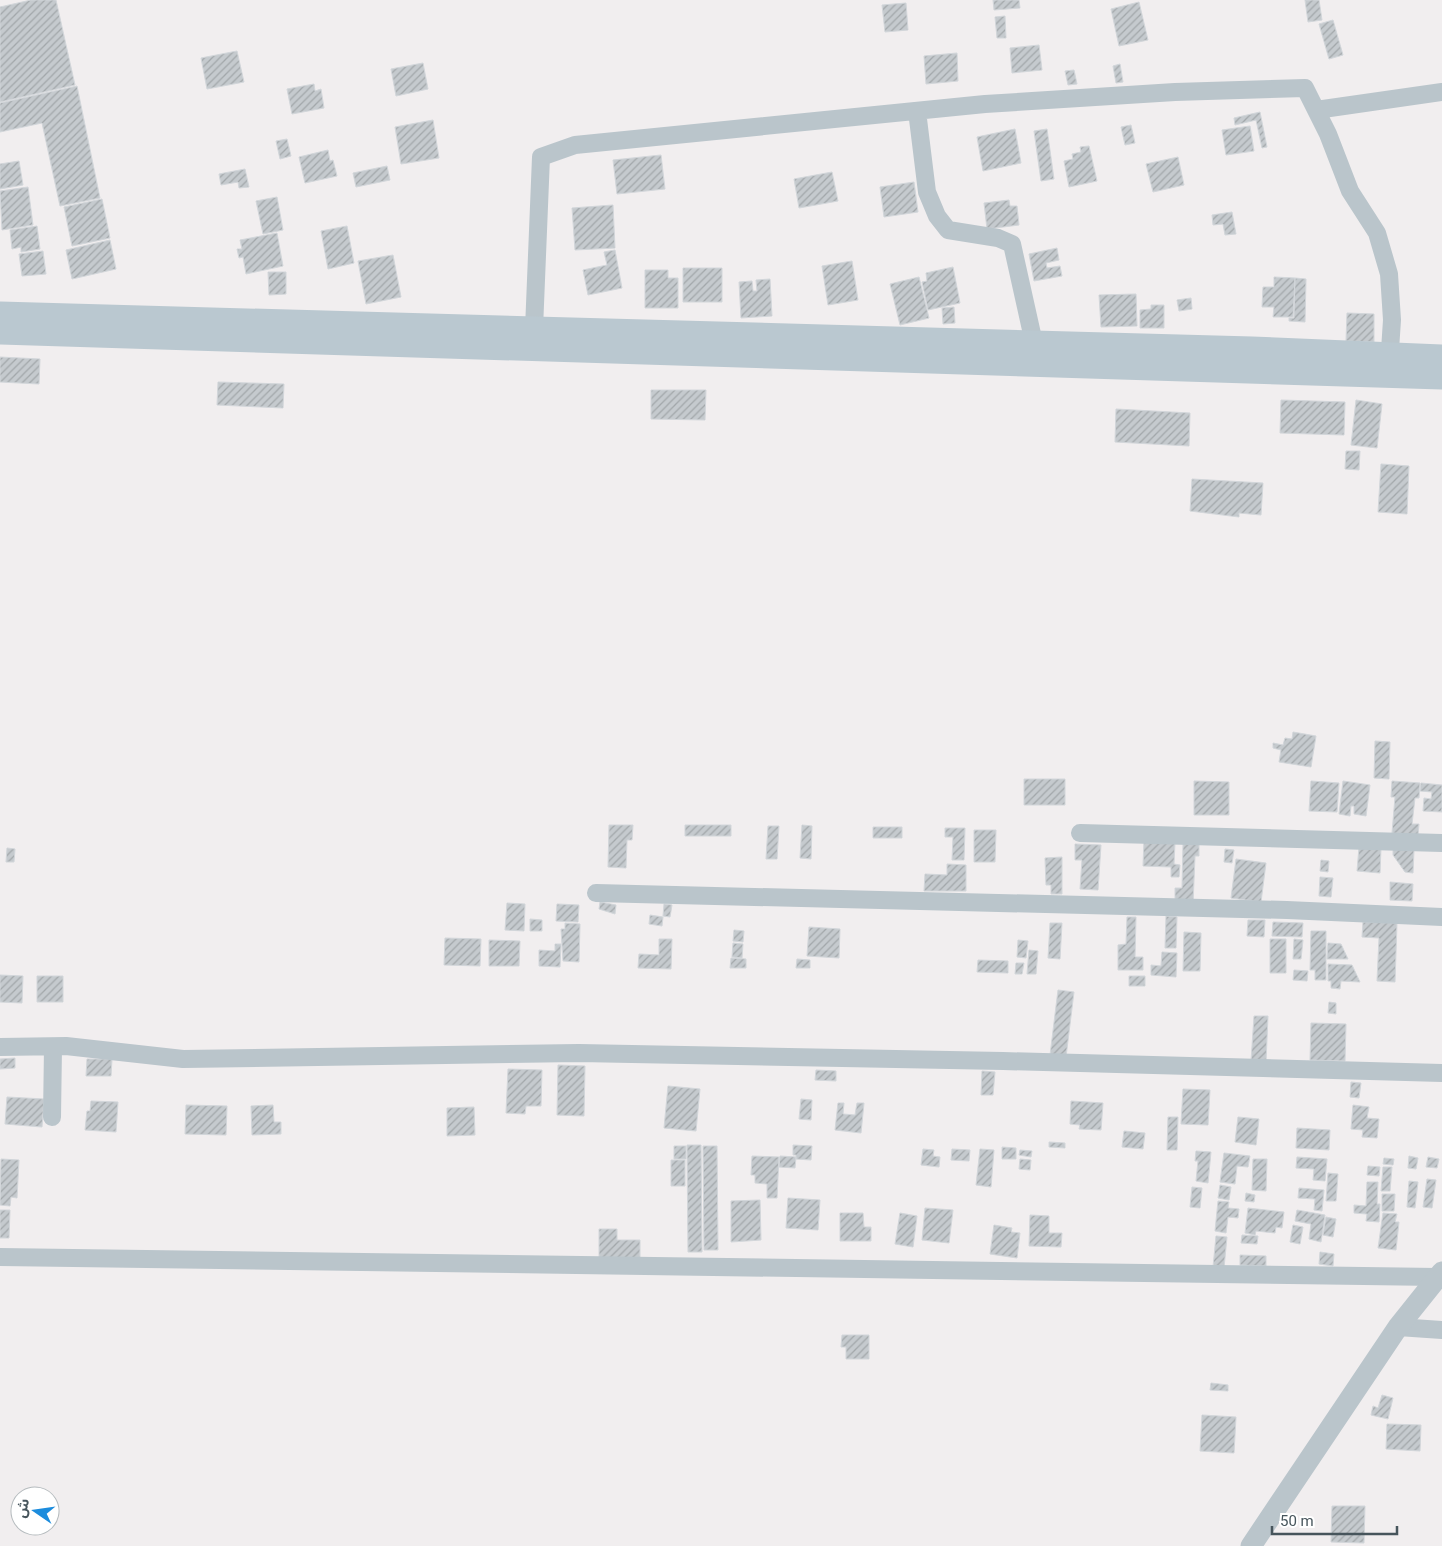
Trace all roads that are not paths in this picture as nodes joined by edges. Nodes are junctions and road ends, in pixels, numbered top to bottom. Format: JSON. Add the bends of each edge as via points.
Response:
{"nodes":[{"id":1,"x":1442,"y":92,"type":"edge"},
{"id":2,"x":1316,"y":110,"type":"junction"},
{"id":3,"x":917,"y":111,"type":"junction"},
{"id":4,"x":0,"y":314,"type":"edge"},
{"id":5,"x":52,"y":325,"type":"junction"},
{"id":6,"x":534,"y":329,"type":"junction"},
{"id":7,"x":0,"y":332,"type":"edge"},
{"id":8,"x":509,"y":338,"type":"junction"},
{"id":9,"x":1034,"y":342,"type":"junction"},
{"id":10,"x":1442,"y":357,"type":"edge"},
{"id":11,"x":1389,"y":366,"type":"junction"},
{"id":12,"x":1442,"y":377,"type":"edge"},
{"id":13,"x":1080,"y":833,"type":"dead end"},
{"id":14,"x":1442,"y":843,"type":"edge"},
{"id":15,"x":596,"y":893,"type":"dead end"},
{"id":16,"x":1442,"y":917,"type":"edge"},
{"id":17,"x":53,"y":1046,"type":"junction"},
{"id":18,"x":0,"y":1047,"type":"edge"},
{"id":19,"x":1442,"y":1073,"type":"edge"},
{"id":20,"x":52,"y":1117,"type":"dead end"},
{"id":21,"x":0,"y":1257,"type":"edge"},
{"id":22,"x":1440,"y":1274,"type":"edge"},
{"id":23,"x":1398,"y":1327,"type":"junction"},
{"id":24,"x":1442,"y":1330,"type":"edge"},
{"id":25,"x":1251,"y":1546,"type":"edge"}],
"edges":[{"from":1,"to":2,"type":"street"},
{"from":2,"to":3,"type":"street","via":[[1305,88],[1174,92]]},
{"from":2,"to":11,"type":"street","via":[[1350,191],[1377,233],[1389,274],[1392,320]]},
{"from":3,"to":6,"type":"street","via":[[575,145],[541,157]]},
{"from":3,"to":9,"type":"street","via":[[927,192],[937,216],[948,230],[998,238],[1012,244]]},
{"from":4,"to":5,"type":"main road"},
{"from":5,"to":7,"type":"main road"},
{"from":5,"to":8,"type":"main road"},
{"from":6,"to":8,"type":"main road"},
{"from":6,"to":9,"type":"main road"},
{"from":8,"to":11,"type":"main road"},
{"from":9,"to":11,"type":"main road"},
{"from":10,"to":11,"type":"main road"},
{"from":11,"to":12,"type":"main road"},
{"from":13,"to":14,"type":"street"},
{"from":15,"to":16,"type":"street","via":[[1287,910]]},
{"from":17,"to":18,"type":"street"},
{"from":17,"to":19,"type":"street","via":[[183,1059],[579,1053]]},
{"from":17,"to":20,"type":"street"},
{"from":21,"to":22,"type":"street"},
{"from":22,"to":23,"type":"street"},
{"from":23,"to":24,"type":"street"},
{"from":23,"to":25,"type":"street"}]}
